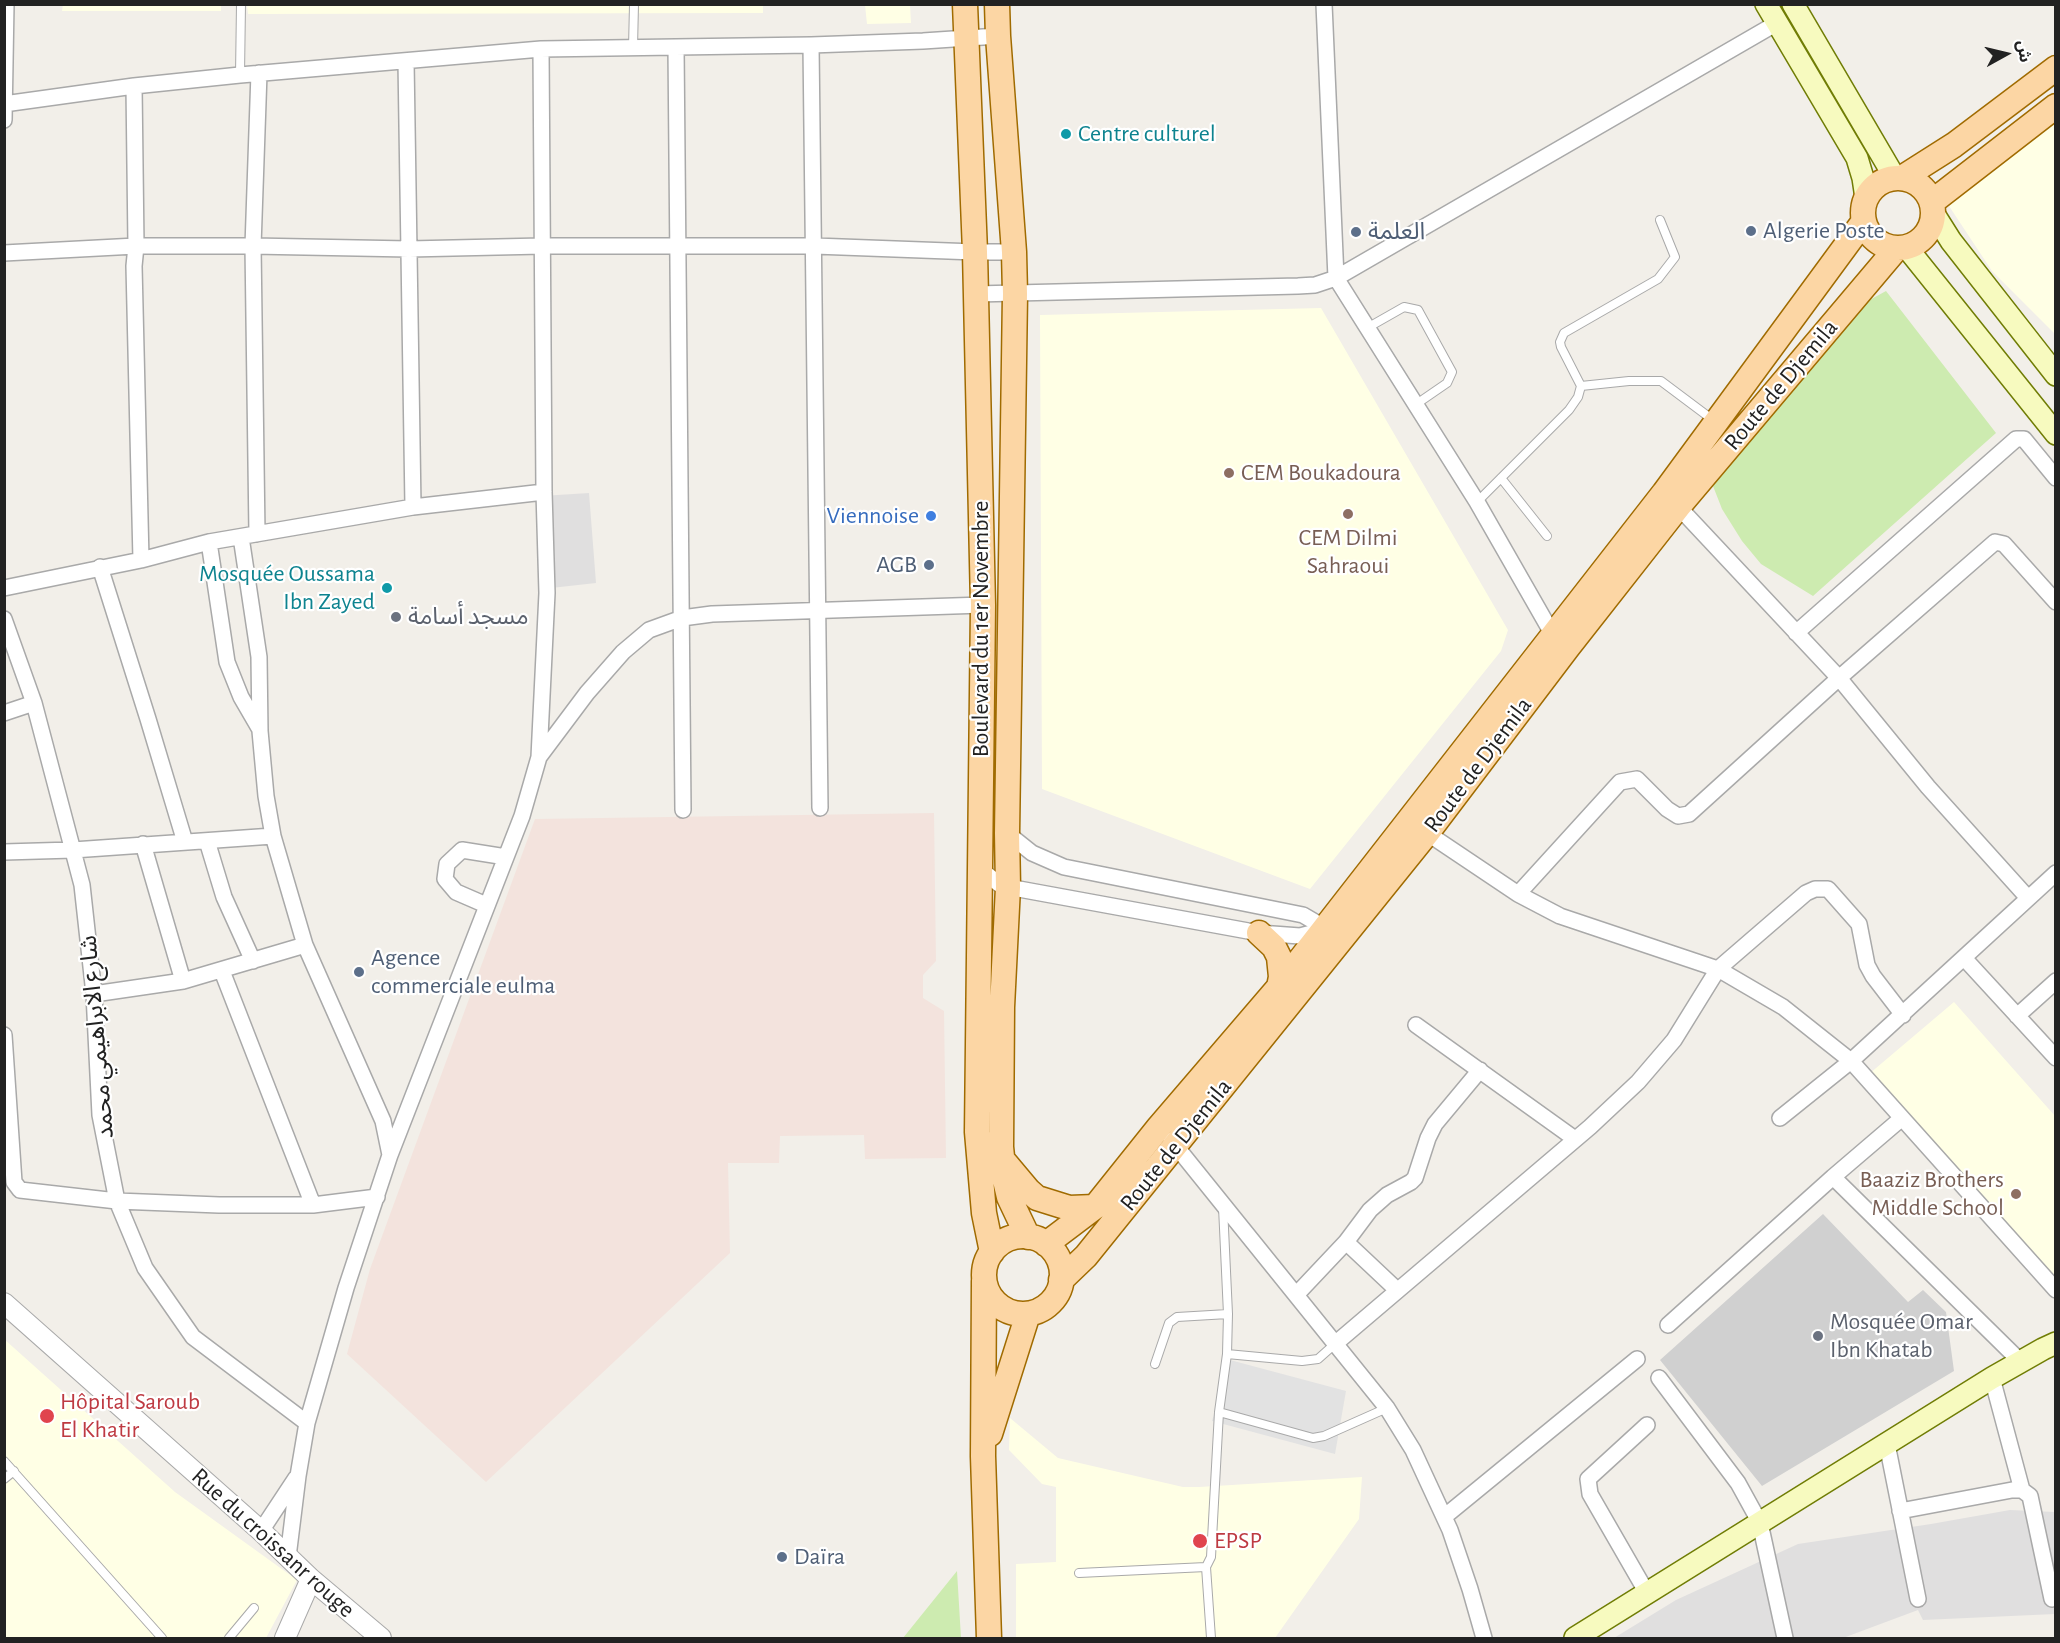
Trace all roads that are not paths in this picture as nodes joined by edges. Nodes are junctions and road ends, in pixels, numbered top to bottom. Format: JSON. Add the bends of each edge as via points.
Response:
{"nodes":[{"id":1,"x":6,"y":4,"type":"edge"},
{"id":2,"x":241,"y":4,"type":"edge"},
{"id":3,"x":634,"y":4,"type":"edge"},
{"id":4,"x":965,"y":4,"type":"edge"},
{"id":5,"x":997,"y":4,"type":"edge"},
{"id":6,"x":1324,"y":4,"type":"edge"},
{"id":7,"x":1766,"y":4,"type":"edge"},
{"id":8,"x":1793,"y":4,"type":"edge"},
{"id":9,"x":1777,"y":23,"type":"junction"},
{"id":10,"x":998,"y":36,"type":"junction"},
{"id":11,"x":965,"y":38,"type":"junction"},
{"id":12,"x":811,"y":45,"type":"junction"},
{"id":13,"x":676,"y":47,"type":"junction"},
{"id":14,"x":633,"y":48,"type":"junction"},
{"id":15,"x":541,"y":49,"type":"junction"},
{"id":16,"x":405,"y":61,"type":"junction"},
{"id":17,"x":2055,"y":68,"type":"edge"},
{"id":18,"x":259,"y":73,"type":"junction"},
{"id":19,"x":240,"y":75,"type":"junction"},
{"id":20,"x":134,"y":86,"type":"junction"},
{"id":21,"x":5,"y":104,"type":"edge"},
{"id":22,"x":2055,"y":106,"type":"edge"},
{"id":23,"x":4,"y":120,"type":"edge"},
{"id":24,"x":1899,"y":178,"type":"junction"},
{"id":25,"x":1933,"y":208,"type":"junction"},
{"id":26,"x":1865,"y":209,"type":"junction"},
{"id":27,"x":1660,"y":220,"type":"dead end"},
{"id":28,"x":136,"y":246,"type":"junction"},
{"id":29,"x":253,"y":246,"type":"junction"},
{"id":30,"x":542,"y":246,"type":"junction"},
{"id":31,"x":678,"y":246,"type":"junction"},
{"id":32,"x":815,"y":246,"type":"junction"},
{"id":33,"x":409,"y":249,"type":"junction"},
{"id":34,"x":1902,"y":249,"type":"junction"},
{"id":35,"x":975,"y":252,"type":"junction"},
{"id":36,"x":1014,"y":252,"type":"junction"},
{"id":37,"x":4,"y":254,"type":"edge"},
{"id":38,"x":1336,"y":278,"type":"junction"},
{"id":39,"x":976,"y":294,"type":"junction"},
{"id":40,"x":1015,"y":294,"type":"junction"},
{"id":41,"x":1367,"y":328,"type":"junction"},
{"id":42,"x":2055,"y":375,"type":"edge"},
{"id":43,"x":1581,"y":386,"type":"junction"},
{"id":44,"x":1415,"y":405,"type":"junction"},
{"id":45,"x":1716,"y":422,"type":"junction"},
{"id":46,"x":2055,"y":434,"type":"edge"},
{"id":47,"x":1501,"y":478,"type":"junction"},
{"id":48,"x":2055,"y":478,"type":"edge"},
{"id":49,"x":544,"y":492,"type":"junction"},
{"id":50,"x":1671,"y":500,"type":"junction"},
{"id":51,"x":1477,"y":502,"type":"junction"},
{"id":52,"x":413,"y":507,"type":"junction"},
{"id":53,"x":257,"y":534,"type":"junction"},
{"id":54,"x":1547,"y":536,"type":"dead end"},
{"id":55,"x":241,"y":537,"type":"junction"},
{"id":56,"x":209,"y":542,"type":"junction"},
{"id":57,"x":141,"y":560,"type":"junction"},
{"id":58,"x":100,"y":567,"type":"junction"},
{"id":59,"x":4,"y":588,"type":"edge"},
{"id":60,"x":2055,"y":602,"type":"edge"},
{"id":61,"x":983,"y":605,"type":"junction"},
{"id":62,"x":818,"y":611,"type":"junction"},
{"id":63,"x":682,"y":618,"type":"junction"},
{"id":64,"x":4,"y":620,"type":"edge"},
{"id":65,"x":1796,"y":633,"type":"junction"},
{"id":66,"x":1560,"y":641,"type":"junction"},
{"id":67,"x":1839,"y":678,"type":"junction"},
{"id":68,"x":34,"y":703,"type":"junction"},
{"id":69,"x":4,"y":713,"type":"edge"},
{"id":70,"x":260,"y":731,"type":"junction"},
{"id":71,"x":539,"y":757,"type":"junction"},
{"id":72,"x":819,"y":807,"type":"dead end"},
{"id":73,"x":683,"y":810,"type":"dead end"},
{"id":74,"x":1007,"y":833,"type":"junction"},
{"id":75,"x":1427,"y":833,"type":"junction"},
{"id":76,"x":273,"y":836,"type":"junction"},
{"id":77,"x":207,"y":841,"type":"junction"},
{"id":78,"x":185,"y":842,"type":"junction"},
{"id":79,"x":143,"y":844,"type":"junction"},
{"id":80,"x":73,"y":850,"type":"junction"},
{"id":81,"x":4,"y":852,"type":"edge"},
{"id":82,"x":506,"y":857,"type":"junction"},
{"id":83,"x":980,"y":869,"type":"junction"},
{"id":84,"x":2055,"y":873,"type":"edge"},
{"id":85,"x":1008,"y":887,"type":"junction"},
{"id":86,"x":1518,"y":894,"type":"junction"},
{"id":87,"x":2028,"y":898,"type":"junction"},
{"id":88,"x":486,"y":905,"type":"junction"},
{"id":89,"x":1259,"y":933,"type":"junction"},
{"id":90,"x":1327,"y":940,"type":"junction"},
{"id":91,"x":305,"y":945,"type":"junction"},
{"id":92,"x":1964,"y":958,"type":"junction"},
{"id":93,"x":253,"y":961,"type":"junction"},
{"id":94,"x":1718,"y":969,"type":"junction"},
{"id":95,"x":222,"y":971,"type":"junction"},
{"id":96,"x":183,"y":981,"type":"junction"},
{"id":97,"x":2055,"y":981,"type":"edge"},
{"id":98,"x":1279,"y":987,"type":"junction"},
{"id":99,"x":94,"y":994,"type":"junction"},
{"id":100,"x":1002,"y":1007,"type":"junction"},
{"id":101,"x":978,"y":1008,"type":"junction"},
{"id":102,"x":1902,"y":1015,"type":"junction"},
{"id":103,"x":2017,"y":1016,"type":"junction"},
{"id":104,"x":1416,"y":1025,"type":"dead end"},
{"id":105,"x":4,"y":1035,"type":"edge"},
{"id":106,"x":2055,"y":1058,"type":"edge"},
{"id":107,"x":1851,"y":1061,"type":"junction"},
{"id":108,"x":1480,"y":1070,"type":"junction"},
{"id":109,"x":1780,"y":1118,"type":"dead end"},
{"id":110,"x":1902,"y":1118,"type":"junction"},
{"id":111,"x":1159,"y":1127,"type":"junction"},
{"id":112,"x":1575,"y":1138,"type":"junction"},
{"id":113,"x":1176,"y":1145,"type":"junction"},
{"id":114,"x":390,"y":1155,"type":"junction"},
{"id":115,"x":1002,"y":1159,"type":"junction"},
{"id":116,"x":1833,"y":1177,"type":"junction"},
{"id":117,"x":377,"y":1197,"type":"junction"},
{"id":118,"x":117,"y":1201,"type":"junction"},
{"id":119,"x":313,"y":1205,"type":"junction"},
{"id":120,"x":1223,"y":1205,"type":"junction"},
{"id":121,"x":1095,"y":1207,"type":"junction"},
{"id":122,"x":1037,"y":1241,"type":"junction"},
{"id":123,"x":1346,"y":1242,"type":"junction"},
{"id":124,"x":992,"y":1252,"type":"junction"},
{"id":125,"x":1061,"y":1280,"type":"junction"},
{"id":126,"x":984,"y":1281,"type":"junction"},
{"id":127,"x":1398,"y":1290,"type":"junction"},
{"id":128,"x":2055,"y":1290,"type":"edge"},
{"id":129,"x":1296,"y":1295,"type":"junction"},
{"id":130,"x":4,"y":1303,"type":"edge"},
{"id":131,"x":1028,"y":1314,"type":"junction"},
{"id":132,"x":1228,"y":1314,"type":"junction"},
{"id":133,"x":1668,"y":1325,"type":"dead end"},
{"id":134,"x":1336,"y":1343,"type":"junction"},
{"id":135,"x":2055,"y":1343,"type":"edge"},
{"id":136,"x":1227,"y":1354,"type":"junction"},
{"id":137,"x":1636,"y":1359,"type":"dead end"},
{"id":138,"x":2021,"y":1362,"type":"junction"},
{"id":139,"x":1155,"y":1364,"type":"dead end"},
{"id":140,"x":1659,"y":1378,"type":"dead end"},
{"id":141,"x":1992,"y":1378,"type":"junction"},
{"id":142,"x":1387,"y":1408,"type":"junction"},
{"id":143,"x":1219,"y":1412,"type":"junction"},
{"id":144,"x":307,"y":1423,"type":"junction"},
{"id":145,"x":1647,"y":1425,"type":"dead end"},
{"id":146,"x":1887,"y":1444,"type":"junction"},
{"id":147,"x":983,"y":1456,"type":"junction"},
{"id":148,"x":4,"y":1461,"type":"edge"},
{"id":149,"x":14,"y":1471,"type":"junction"},
{"id":150,"x":298,"y":1476,"type":"junction"},
{"id":151,"x":4,"y":1479,"type":"edge"},
{"id":152,"x":2022,"y":1490,"type":"junction"},
{"id":153,"x":1900,"y":1511,"type":"junction"},
{"id":154,"x":1444,"y":1517,"type":"junction"},
{"id":155,"x":1760,"y":1523,"type":"junction"},
{"id":156,"x":261,"y":1531,"type":"junction"},
{"id":157,"x":288,"y":1557,"type":"junction"},
{"id":158,"x":1206,"y":1567,"type":"junction"},
{"id":159,"x":1079,"y":1573,"type":"dead end"},
{"id":160,"x":311,"y":1579,"type":"junction"},
{"id":161,"x":1647,"y":1593,"type":"junction"},
{"id":162,"x":1918,"y":1599,"type":"dead end"},
{"id":163,"x":2052,"y":1599,"type":"dead end"},
{"id":164,"x":254,"y":1608,"type":"dead end"},
{"id":165,"x":162,"y":1638,"type":"edge"},
{"id":166,"x":229,"y":1638,"type":"edge"},
{"id":167,"x":285,"y":1638,"type":"edge"},
{"id":168,"x":381,"y":1638,"type":"edge"},
{"id":169,"x":989,"y":1638,"type":"edge"},
{"id":170,"x":1211,"y":1638,"type":"edge"},
{"id":171,"x":1484,"y":1638,"type":"edge"},
{"id":172,"x":1575,"y":1638,"type":"edge"},
{"id":173,"x":1785,"y":1638,"type":"edge"}],
"edges":[{"from":1,"to":21,"type":"street"},
{"from":2,"to":19,"type":"lane"},
{"from":3,"to":14,"type":"lane"},
{"from":4,"to":11,"type":"main road","name":"Boulevard du 1er Novembre"},
{"from":5,"to":10,"type":"main road","name":"Boulevard du 1er Novembre"},
{"from":6,"to":38,"type":"street"},
{"from":7,"to":9,"type":"main road"},
{"from":8,"to":24,"type":"main road"},
{"from":9,"to":26,"type":"main road","via":[[1857,158]]},
{"from":9,"to":38,"type":"street"},
{"from":10,"to":11,"type":"street"},
{"from":10,"to":36,"type":"main road","name":"Boulevard du 1er Novembre"},
{"from":11,"to":12,"type":"street"},
{"from":11,"to":35,"type":"main road","name":"Boulevard du 1er Novembre"},
{"from":12,"to":13,"type":"street"},
{"from":12,"to":32,"type":"street"},
{"from":13,"to":14,"type":"street"},
{"from":13,"to":31,"type":"street"},
{"from":14,"to":15,"type":"street"},
{"from":15,"to":16,"type":"street"},
{"from":15,"to":30,"type":"street"},
{"from":16,"to":18,"type":"street"},
{"from":16,"to":33,"type":"street"},
{"from":17,"to":24,"type":"main road","via":[[1954,145]]},
{"from":18,"to":19,"type":"street"},
{"from":18,"to":29,"type":"street"},
{"from":19,"to":20,"type":"street"},
{"from":20,"to":21,"type":"street"},
{"from":20,"to":28,"type":"street"},
{"from":21,"to":23,"type":"street"},
{"from":22,"to":25,"type":"main road"},
{"from":24,"to":25,"type":"main road","via":[[1918,183],[1927,192]]},
{"from":24,"to":26,"type":"main road","via":[[1878,184]]},
{"from":25,"to":34,"type":"main road","via":[[1932,225],[1926,236]]},
{"from":25,"to":42,"type":"main road","via":[[1951,241]]},
{"from":26,"to":34,"type":"main road","via":[[1868,231],[1875,240],[1885,247]]},
{"from":26,"to":45,"type":"main road","name":"Route de Djemila"},
{"from":27,"to":43,"type":"lane","via":[[1675,257],[1658,279],[1564,333],[1561,348]]},
{"from":28,"to":29,"type":"street"},
{"from":28,"to":37,"type":"street"},
{"from":28,"to":57,"type":"street"},
{"from":29,"to":33,"type":"street"},
{"from":29,"to":53,"type":"street"},
{"from":30,"to":31,"type":"street"},
{"from":30,"to":33,"type":"street"},
{"from":30,"to":49,"type":"street"},
{"from":31,"to":32,"type":"street"},
{"from":31,"to":63,"type":"street"},
{"from":32,"to":35,"type":"street"},
{"from":32,"to":62,"type":"street"},
{"from":33,"to":52,"type":"street"},
{"from":34,"to":46,"type":"main road"},
{"from":34,"to":50,"type":"main road","name":"Route de Djemila"},
{"from":35,"to":36,"type":"street"},
{"from":35,"to":39,"type":"main road","name":"Boulevard du 1er Novembre"},
{"from":36,"to":40,"type":"main road","name":"Boulevard du 1er Novembre"},
{"from":38,"to":40,"type":"street","via":[[1298,286]]},
{"from":38,"to":41,"type":"street"},
{"from":39,"to":40,"type":"street"},
{"from":39,"to":61,"type":"main road","name":"Boulevard du 1er Novembre"},
{"from":40,"to":74,"type":"main road","name":"Boulevard du 1er Novembre"},
{"from":41,"to":44,"type":"street"},
{"from":41,"to":44,"type":"lane","via":[[1404,307],[1418,310],[1452,372],[1447,383]]},
{"from":43,"to":45,"type":"lane","via":[[1660,381]]},
{"from":43,"to":47,"type":"lane","via":[[1569,410]]},
{"from":44,"to":51,"type":"street"},
{"from":45,"to":50,"type":"main road","name":"Route de Djemila"},
{"from":47,"to":51,"type":"lane"},
{"from":47,"to":54,"type":"lane"},
{"from":48,"to":65,"type":"street","via":[[2024,439],[2016,439]]},
{"from":49,"to":52,"type":"street"},
{"from":49,"to":71,"type":"street","via":[[547,593]]},
{"from":50,"to":65,"type":"street"},
{"from":50,"to":66,"type":"main road","name":"Route de Djemila"},
{"from":51,"to":66,"type":"street"},
{"from":52,"to":53,"type":"street"},
{"from":53,"to":55,"type":"street"},
{"from":55,"to":56,"type":"street"},
{"from":55,"to":70,"type":"street","via":[[259,657]]},
{"from":56,"to":57,"type":"street"},
{"from":56,"to":70,"type":"street","via":[[227,662]]},
{"from":57,"to":58,"type":"street"},
{"from":58,"to":59,"type":"street"},
{"from":58,"to":78,"type":"street"},
{"from":60,"to":67,"type":"street","via":[[2004,544],[1995,542]]},
{"from":61,"to":62,"type":"street"},
{"from":61,"to":83,"type":"main road","name":"Boulevard du 1er Novembre"},
{"from":62,"to":63,"type":"street"},
{"from":62,"to":72,"type":"street"},
{"from":63,"to":71,"type":"street","via":[[649,630],[623,652]]},
{"from":63,"to":73,"type":"street"},
{"from":64,"to":68,"type":"street","name":"شارع الابراهيمي محمد"},
{"from":65,"to":67,"type":"street"},
{"from":66,"to":75,"type":"main road","name":"Route de Djemila"},
{"from":66,"to":90,"type":"main road","name":"Route de Djemila"},
{"from":67,"to":86,"type":"street","via":[[1689,814],[1678,816],[1667,810],[1637,779],[1620,782]]},
{"from":67,"to":87,"type":"street","via":[[1928,788]]},
{"from":68,"to":69,"type":"street"},
{"from":68,"to":80,"type":"street","name":"شارع الابراهيمي محمد"},
{"from":70,"to":76,"type":"street"},
{"from":71,"to":82,"type":"street"},
{"from":74,"to":85,"type":"main road","name":"Boulevard du 1er Novembre"},
{"from":74,"to":90,"type":"street","via":[[1032,854],[1064,867],[1303,915],[1315,922]]},
{"from":75,"to":86,"type":"street"},
{"from":75,"to":90,"type":"main road","name":"Route de Djemila","via":[[1356,919]]},
{"from":76,"to":77,"type":"street"},
{"from":76,"to":91,"type":"street"},
{"from":77,"to":78,"type":"street"},
{"from":77,"to":93,"type":"street","via":[[224,897]]},
{"from":78,"to":79,"type":"street"},
{"from":79,"to":80,"type":"street"},
{"from":79,"to":96,"type":"street"},
{"from":80,"to":81,"type":"street"},
{"from":80,"to":99,"type":"street","name":"شارع الابراهيمي محمد","via":[[82,885]]},
{"from":82,"to":88,"type":"street"},
{"from":82,"to":88,"type":"street","via":[[462,850],[447,864],[445,879],[456,892]]},
{"from":83,"to":85,"type":"street"},
{"from":83,"to":101,"type":"main road","name":"Boulevard du 1er Novembre"},
{"from":84,"to":87,"type":"street"},
{"from":85,"to":89,"type":"street"},
{"from":85,"to":100,"type":"main road","name":"Boulevard du 1er Novembre"},
{"from":86,"to":94,"type":"street","via":[[1560,916]]},
{"from":87,"to":92,"type":"street"},
{"from":88,"to":114,"type":"street"},
{"from":89,"to":90,"type":"street"},
{"from":89,"to":98,"type":"main road","via":[[1279,957]]},
{"from":90,"to":98,"type":"main road","name":"Route de Djemila"},
{"from":90,"to":113,"type":"main road","name":"Route de Djemila"},
{"from":91,"to":93,"type":"street"},
{"from":91,"to":114,"type":"street","via":[[383,1121]]},
{"from":92,"to":102,"type":"street"},
{"from":92,"to":103,"type":"street"},
{"from":93,"to":95,"type":"street"},
{"from":94,"to":102,"type":"street","via":[[1806,893],[1828,889],[1859,924],[1873,976]]},
{"from":94,"to":107,"type":"street","via":[[1783,1007]]},
{"from":94,"to":112,"type":"street","via":[[1674,1040],[1638,1082]]},
{"from":95,"to":96,"type":"street"},
{"from":95,"to":119,"type":"street"},
{"from":96,"to":99,"type":"street"},
{"from":97,"to":103,"type":"street"},
{"from":98,"to":111,"type":"main road","name":"Route de Djemila"},
{"from":99,"to":118,"type":"street","name":"شارع الابراهيمي محمد","via":[[100,1115]]},
{"from":100,"to":101,"type":"main road"},
{"from":100,"to":115,"type":"main road","name":"Boulevard du 1er Novembre"},
{"from":101,"to":124,"type":"main road","name":"Boulevard du 1er Novembre","via":[[977,1132],[984,1213]]},
{"from":102,"to":107,"type":"street"},
{"from":103,"to":106,"type":"street"},
{"from":104,"to":108,"type":"street"},
{"from":105,"to":118,"type":"street","via":[[14,1182],[20,1190],[28,1192]]},
{"from":107,"to":109,"type":"street"},
{"from":107,"to":110,"type":"street"},
{"from":108,"to":112,"type":"street"},
{"from":108,"to":123,"type":"street","via":[[1435,1124],[1415,1178],[1370,1210]]},
{"from":110,"to":116,"type":"street"},
{"from":110,"to":128,"type":"street"},
{"from":111,"to":113,"type":"street"},
{"from":111,"to":121,"type":"main road","name":"Route de Djemila"},
{"from":112,"to":127,"type":"street"},
{"from":113,"to":120,"type":"street"},
{"from":113,"to":125,"type":"main road","name":"Route de Djemila","via":[[1086,1256]]},
{"from":114,"to":117,"type":"street"},
{"from":115,"to":121,"type":"main road","via":[[1037,1198],[1069,1208]]},
{"from":115,"to":122,"type":"main road","name":"Boulevard du 1er Novembre","via":[[1009,1197]]},
{"from":116,"to":133,"type":"street"},
{"from":116,"to":138,"type":"street"},
{"from":117,"to":119,"type":"street"},
{"from":117,"to":144,"type":"street"},
{"from":118,"to":119,"type":"street"},
{"from":118,"to":144,"type":"street","name":"شارع الابراهيمي محمد","via":[[145,1268],[193,1337]]},
{"from":120,"to":129,"type":"street"},
{"from":120,"to":132,"type":"lane"},
{"from":121,"to":122,"type":"main road","name":"Route de Djemila"},
{"from":122,"to":124,"type":"main road","via":[[1008,1239]]},
{"from":122,"to":125,"type":"main road","via":[[1059,1260]]},
{"from":123,"to":127,"type":"street"},
{"from":123,"to":129,"type":"street"},
{"from":124,"to":126,"type":"main road"},
{"from":125,"to":131,"type":"main road","via":[[1054,1299],[1038,1312]]},
{"from":126,"to":131,"type":"main road","via":[[999,1306],[1008,1312]]},
{"from":126,"to":147,"type":"main road"},
{"from":127,"to":134,"type":"street"},
{"from":129,"to":134,"type":"street"},
{"from":130,"to":156,"type":"street","name":"Rue du croissanr rouge"},
{"from":131,"to":147,"type":"main road"},
{"from":132,"to":136,"type":"lane"},
{"from":132,"to":139,"type":"lane","via":[[1177,1317],[1169,1323]]},
{"from":134,"to":136,"type":"lane","via":[[1318,1359],[1302,1361]]},
{"from":134,"to":142,"type":"street"},
{"from":135,"to":138,"type":"main road"},
{"from":136,"to":143,"type":"lane"},
{"from":137,"to":154,"type":"street"},
{"from":138,"to":141,"type":"main road"},
{"from":140,"to":155,"type":"street","via":[[1738,1483]]},
{"from":141,"to":146,"type":"main road"},
{"from":141,"to":152,"type":"street"},
{"from":142,"to":143,"type":"lane","via":[[1313,1438]]},
{"from":142,"to":154,"type":"street","via":[[1413,1450]]},
{"from":143,"to":158,"type":"lane","via":[[1211,1557]]},
{"from":144,"to":150,"type":"street"},
{"from":145,"to":161,"type":"street","via":[[1588,1479],[1590,1494]]},
{"from":146,"to":153,"type":"street"},
{"from":146,"to":155,"type":"main road"},
{"from":147,"to":169,"type":"main road"},
{"from":148,"to":149,"type":"lane"},
{"from":149,"to":151,"type":"lane"},
{"from":149,"to":165,"type":"lane"},
{"from":150,"to":156,"type":"street"},
{"from":150,"to":157,"type":"street"},
{"from":152,"to":153,"type":"street"},
{"from":152,"to":163,"type":"street","via":[[2030,1496]]},
{"from":153,"to":162,"type":"street"},
{"from":154,"to":171,"type":"street"},
{"from":155,"to":161,"type":"main road"},
{"from":155,"to":173,"type":"street"},
{"from":156,"to":157,"type":"street","name":"Rue du croissanr rouge"},
{"from":157,"to":160,"type":"street","name":"Rue du croissanr rouge"},
{"from":158,"to":159,"type":"lane"},
{"from":158,"to":170,"type":"lane"},
{"from":160,"to":167,"type":"street"},
{"from":160,"to":168,"type":"street","name":"Rue du croissanr rouge"},
{"from":161,"to":172,"type":"main road"},
{"from":164,"to":166,"type":"lane"}]}
